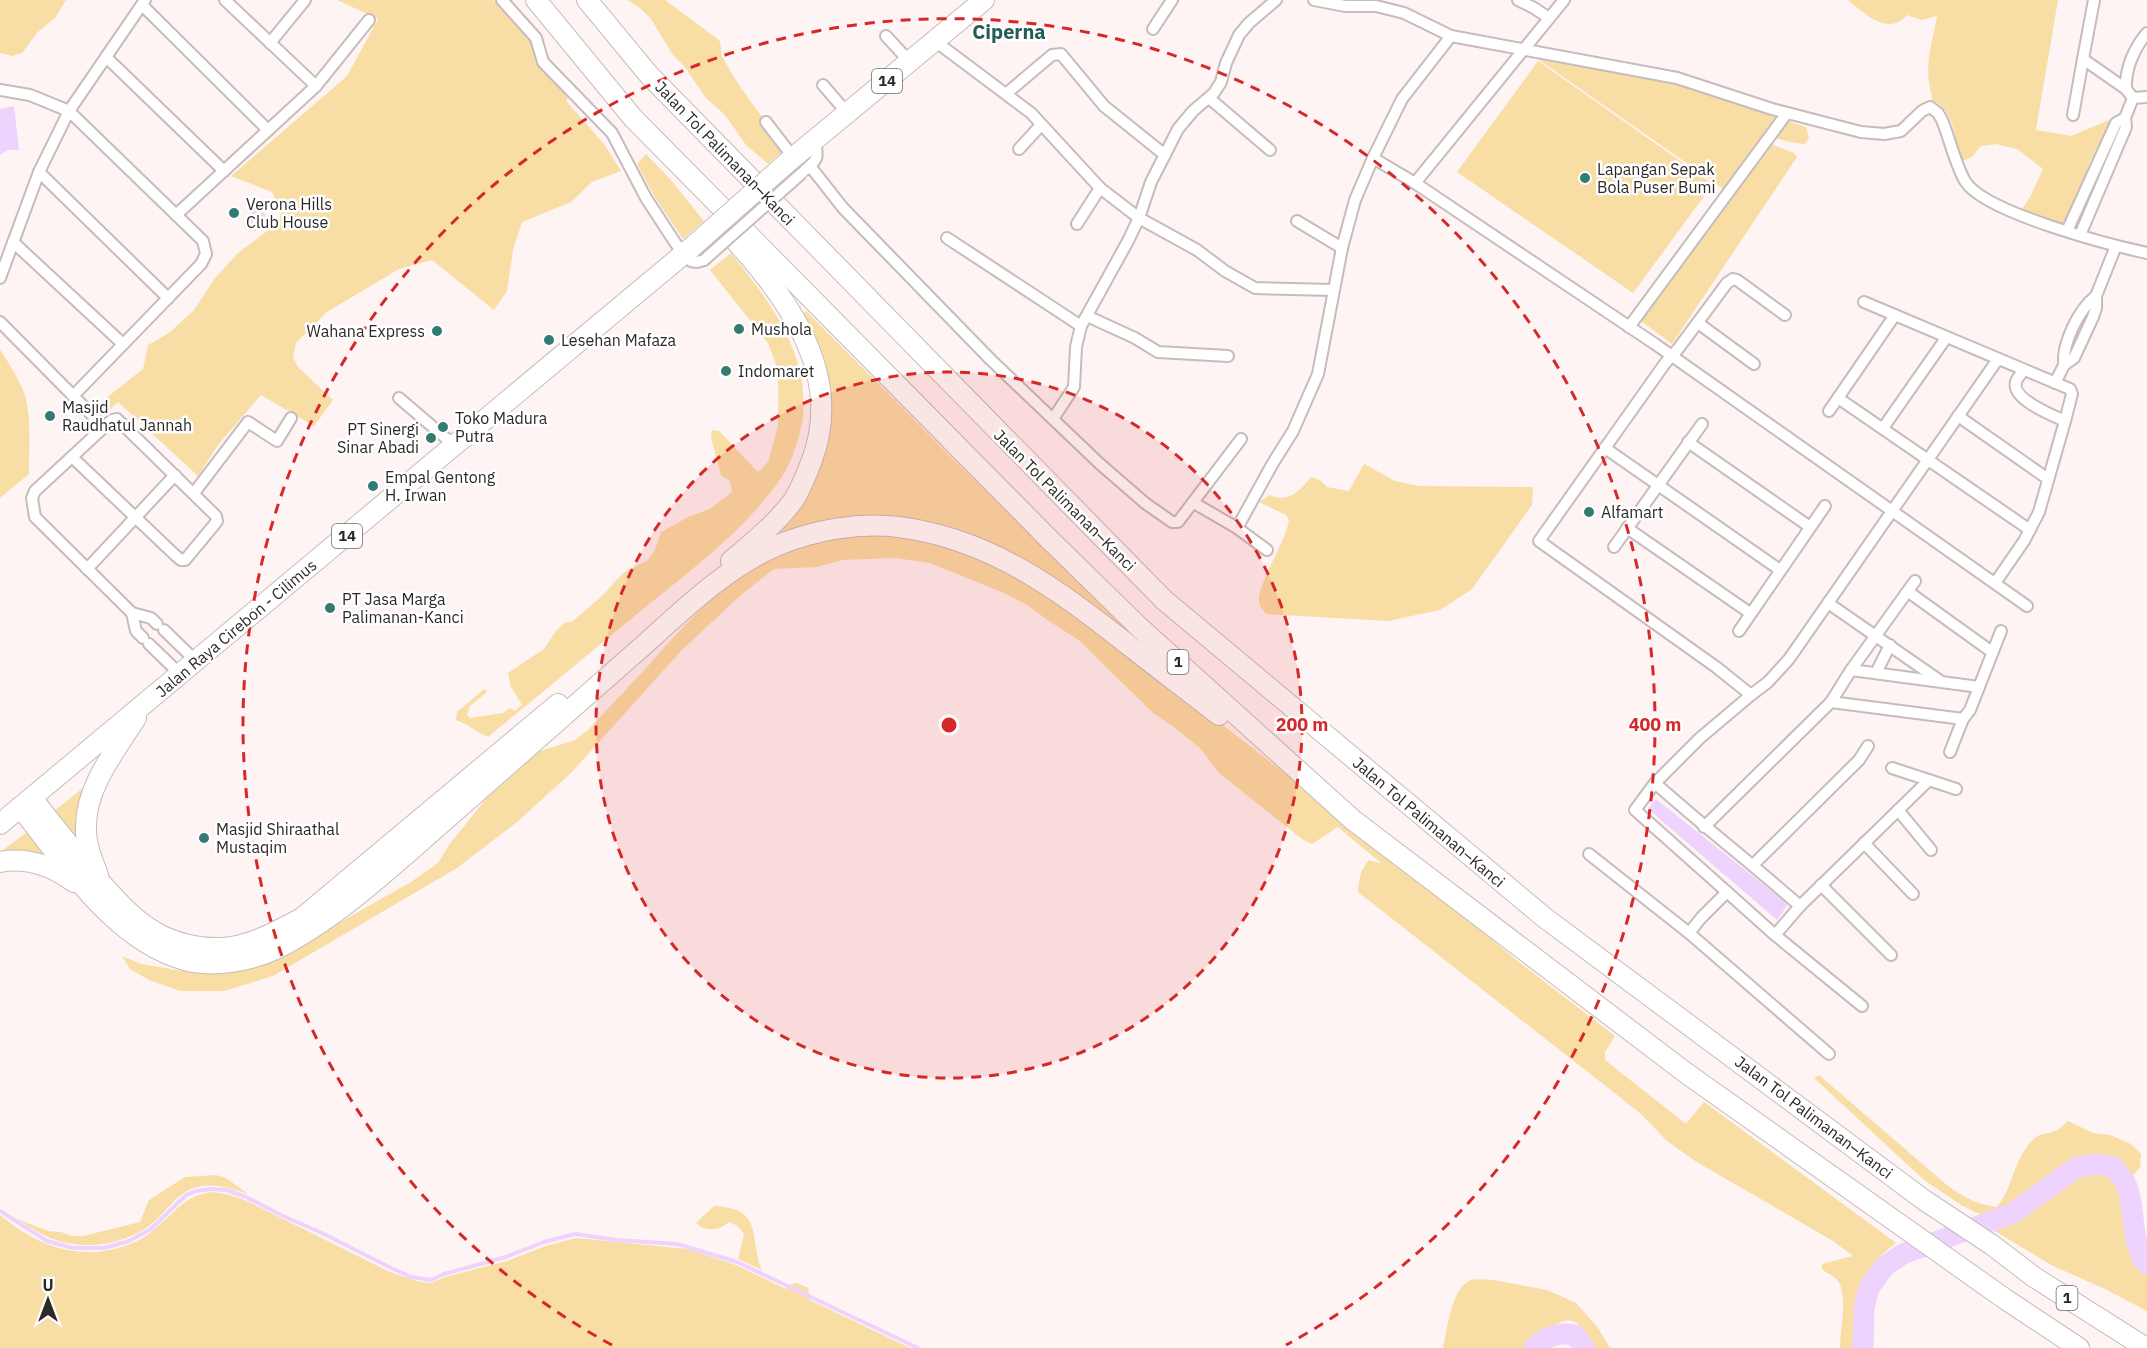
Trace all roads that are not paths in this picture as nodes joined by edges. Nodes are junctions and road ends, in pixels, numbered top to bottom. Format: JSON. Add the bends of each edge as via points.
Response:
{"nodes":[{"id":1,"x":225,"y":0,"type":"edge"},
{"id":2,"x":305,"y":0,"type":"edge"},
{"id":3,"x":502,"y":0,"type":"edge"},
{"id":4,"x":536,"y":0,"type":"edge"},
{"id":5,"x":587,"y":0,"type":"edge"},
{"id":6,"x":603,"y":0,"type":"edge"},
{"id":7,"x":984,"y":0,"type":"edge"},
{"id":8,"x":1172,"y":0,"type":"edge"},
{"id":9,"x":1276,"y":0,"type":"edge"},
{"id":10,"x":1314,"y":0,"type":"edge"},
{"id":11,"x":1518,"y":0,"type":"edge"},
{"id":12,"x":1564,"y":0,"type":"edge"},
{"id":13,"x":2094,"y":0,"type":"edge"},
{"id":14,"x":144,"y":3,"type":"edge"},
{"id":15,"x":1346,"y":3,"type":"edge"},
{"id":16,"x":1536,"y":4,"type":"edge"},
{"id":17,"x":1549,"y":18,"type":"junction"},
{"id":18,"x":369,"y":20,"type":"dead end"},
{"id":19,"x":1153,"y":29,"type":"dead end"},
{"id":20,"x":2147,"y":33,"type":"edge"},
{"id":21,"x":886,"y":36,"type":"dead end"},
{"id":22,"x":1450,"y":36,"type":"junction"},
{"id":23,"x":935,"y":41,"type":"junction"},
{"id":24,"x":270,"y":44,"type":"junction"},
{"id":25,"x":1521,"y":50,"type":"junction"},
{"id":26,"x":106,"y":57,"type":"junction"},
{"id":27,"x":2084,"y":59,"type":"junction"},
{"id":28,"x":910,"y":62,"type":"junction"},
{"id":29,"x":823,"y":85,"type":"dead end"},
{"id":30,"x":316,"y":86,"type":"junction"},
{"id":31,"x":664,"y":89,"type":"junction"},
{"id":32,"x":0,"y":90,"type":"edge"},
{"id":33,"x":1007,"y":93,"type":"junction"},
{"id":34,"x":2129,"y":93,"type":"junction"},
{"id":35,"x":2147,"y":97,"type":"edge"},
{"id":36,"x":1209,"y":98,"type":"junction"},
{"id":37,"x":69,"y":111,"type":"junction"},
{"id":38,"x":1787,"y":113,"type":"junction"},
{"id":39,"x":848,"y":114,"type":"junction"},
{"id":40,"x":2073,"y":116,"type":"dead end"},
{"id":41,"x":633,"y":118,"type":"junction"},
{"id":42,"x":2125,"y":118,"type":"junction"},
{"id":43,"x":766,"y":123,"type":"dead end"},
{"id":44,"x":1041,"y":125,"type":"junction"},
{"id":45,"x":268,"y":130,"type":"junction"},
{"id":46,"x":1019,"y":149,"type":"dead end"},
{"id":47,"x":1270,"y":150,"type":"dead end"},
{"id":48,"x":1165,"y":156,"type":"junction"},
{"id":49,"x":1373,"y":158,"type":"junction"},
{"id":50,"x":798,"y":164,"type":"junction"},
{"id":51,"x":224,"y":171,"type":"junction"},
{"id":52,"x":39,"y":172,"type":"junction"},
{"id":53,"x":1415,"y":183,"type":"junction"},
{"id":54,"x":1100,"y":188,"type":"junction"},
{"id":55,"x":176,"y":215,"type":"junction"},
{"id":56,"x":1139,"y":218,"type":"junction"},
{"id":57,"x":1297,"y":221,"type":"dead end"},
{"id":58,"x":1077,"y":224,"type":"dead end"},
{"id":59,"x":2067,"y":231,"type":"junction"},
{"id":60,"x":2080,"y":235,"type":"junction"},
{"id":61,"x":947,"y":238,"type":"dead end"},
{"id":62,"x":13,"y":242,"type":"junction"},
{"id":63,"x":2116,"y":246,"type":"junction"},
{"id":64,"x":1342,"y":248,"type":"junction"},
{"id":65,"x":693,"y":253,"type":"junction"},
{"id":66,"x":2147,"y":253,"type":"edge"},
{"id":67,"x":0,"y":278,"type":"edge"},
{"id":68,"x":1334,"y":290,"type":"junction"},
{"id":69,"x":2096,"y":296,"type":"junction"},
{"id":70,"x":168,"y":298,"type":"junction"},
{"id":71,"x":1864,"y":302,"type":"dead end"},
{"id":72,"x":1785,"y":315,"type":"dead end"},
{"id":73,"x":1895,"y":315,"type":"junction"},
{"id":74,"x":1087,"y":316,"type":"junction"},
{"id":75,"x":0,"y":322,"type":"edge"},
{"id":76,"x":1698,"y":323,"type":"junction"},
{"id":77,"x":1081,"y":326,"type":"junction"},
{"id":78,"x":1629,"y":327,"type":"junction"},
{"id":79,"x":1946,"y":338,"type":"junction"},
{"id":80,"x":123,"y":344,"type":"junction"},
{"id":81,"x":1228,"y":356,"type":"dead end"},
{"id":82,"x":1672,"y":356,"type":"junction"},
{"id":83,"x":1998,"y":359,"type":"junction"},
{"id":84,"x":1754,"y":364,"type":"dead end"},
{"id":85,"x":2064,"y":364,"type":"junction"},
{"id":86,"x":2024,"y":370,"type":"junction"},
{"id":87,"x":2055,"y":383,"type":"junction"},
{"id":88,"x":73,"y":396,"type":"junction"},
{"id":89,"x":399,"y":398,"type":"dead end"},
{"id":90,"x":1838,"y":398,"type":"junction"},
{"id":91,"x":1829,"y":411,"type":"dead end"},
{"id":92,"x":1958,"y":416,"type":"junction"},
{"id":93,"x":291,"y":418,"type":"dead end"},
{"id":94,"x":1053,"y":419,"type":"junction"},
{"id":95,"x":2065,"y":421,"type":"junction"},
{"id":96,"x":100,"y":424,"type":"junction"},
{"id":97,"x":1702,"y":424,"type":"dead end"},
{"id":98,"x":1883,"y":428,"type":"junction"},
{"id":99,"x":1240,"y":438,"type":"dead end"},
{"id":100,"x":1688,"y":442,"type":"junction"},
{"id":101,"x":454,"y":445,"type":"junction"},
{"id":102,"x":1605,"y":448,"type":"junction"},
{"id":103,"x":72,"y":458,"type":"junction"},
{"id":104,"x":1928,"y":459,"type":"junction"},
{"id":105,"x":175,"y":475,"type":"junction"},
{"id":106,"x":2048,"y":479,"type":"junction"},
{"id":107,"x":1658,"y":485,"type":"junction"},
{"id":108,"x":194,"y":493,"type":"junction"},
{"id":109,"x":1194,"y":503,"type":"junction"},
{"id":110,"x":1825,"y":506,"type":"dead end"},
{"id":111,"x":1892,"y":511,"type":"junction"},
{"id":112,"x":135,"y":517,"type":"junction"},
{"id":113,"x":1810,"y":527,"type":"junction"},
{"id":114,"x":1237,"y":528,"type":"junction"},
{"id":115,"x":1627,"y":528,"type":"junction"},
{"id":116,"x":2030,"y":530,"type":"junction"},
{"id":117,"x":1614,"y":547,"type":"dead end"},
{"id":118,"x":1268,"y":550,"type":"dead end"},
{"id":119,"x":87,"y":569,"type":"junction"},
{"id":120,"x":1780,"y":570,"type":"junction"},
{"id":121,"x":1915,"y":581,"type":"dead end"},
{"id":122,"x":1995,"y":583,"type":"junction"},
{"id":123,"x":1906,"y":593,"type":"junction"},
{"id":124,"x":1828,"y":603,"type":"junction"},
{"id":125,"x":2027,"y":606,"type":"dead end"},
{"id":126,"x":132,"y":613,"type":"junction"},
{"id":127,"x":1750,"y":613,"type":"junction"},
{"id":128,"x":1739,"y":631,"type":"dead end"},
{"id":129,"x":2001,"y":631,"type":"dead end"},
{"id":130,"x":1875,"y":635,"type":"junction"},
{"id":131,"x":1890,"y":645,"type":"junction"},
{"id":132,"x":1992,"y":652,"type":"junction"},
{"id":133,"x":197,"y":662,"type":"junction"},
{"id":134,"x":1851,"y":670,"type":"junction"},
{"id":135,"x":1876,"y":673,"type":"junction"},
{"id":136,"x":181,"y":675,"type":"junction"},
{"id":137,"x":1940,"y":680,"type":"junction"},
{"id":138,"x":1979,"y":687,"type":"junction"},
{"id":139,"x":1751,"y":695,"type":"junction"},
{"id":140,"x":1831,"y":702,"type":"junction"},
{"id":141,"x":144,"y":705,"type":"junction"},
{"id":142,"x":1963,"y":719,"type":"junction"},
{"id":143,"x":1868,"y":746,"type":"dead end"},
{"id":144,"x":1950,"y":752,"type":"dead end"},
{"id":145,"x":1892,"y":768,"type":"dead end"},
{"id":146,"x":1929,"y":780,"type":"junction"},
{"id":147,"x":1653,"y":786,"type":"junction"},
{"id":148,"x":1956,"y":789,"type":"dead end"},
{"id":149,"x":26,"y":803,"type":"junction"},
{"id":150,"x":1898,"y":810,"type":"junction"},
{"id":151,"x":1353,"y":819,"type":"junction"},
{"id":152,"x":0,"y":824,"type":"edge"},
{"id":153,"x":1704,"y":826,"type":"junction"},
{"id":154,"x":1864,"y":843,"type":"junction"},
{"id":155,"x":1931,"y":850,"type":"dead end"},
{"id":156,"x":1589,"y":854,"type":"dead end"},
{"id":157,"x":0,"y":862,"type":"edge"},
{"id":158,"x":1753,"y":865,"type":"junction"},
{"id":159,"x":1821,"y":885,"type":"junction"},
{"id":160,"x":95,"y":887,"type":"junction"},
{"id":161,"x":1727,"y":892,"type":"junction"},
{"id":162,"x":1913,"y":894,"type":"dead end"},
{"id":163,"x":1800,"y":906,"type":"junction"},
{"id":164,"x":1689,"y":933,"type":"junction"},
{"id":165,"x":1775,"y":935,"type":"junction"},
{"id":166,"x":1892,"y":955,"type":"dead end"},
{"id":167,"x":1862,"y":1006,"type":"dead end"},
{"id":168,"x":1829,"y":1054,"type":"dead end"},
{"id":169,"x":2079,"y":1348,"type":"edge"},
{"id":170,"x":2146,"y":1348,"type":"edge"}],
"edges":[{"from":1,"to":24,"type":"street"},
{"from":2,"to":24,"type":"street"},
{"from":3,"to":65,"type":"street","via":[[536,38],[543,62],[612,133],[646,198]]},
{"from":4,"to":41,"type":"highway","number":"1"},
{"from":5,"to":31,"type":"highway","name":"Jalan Tol Palimanan–Kanci","number":"1"},
{"from":6,"to":31,"type":"highway"},
{"from":7,"to":23,"type":"highway","number":"14"},
{"from":8,"to":19,"type":"street"},
{"from":9,"to":36,"type":"street","via":[[1239,35],[1221,82]]},
{"from":10,"to":15,"type":"street"},
{"from":11,"to":16,"type":"street"},
{"from":12,"to":17,"type":"street"},
{"from":13,"to":27,"type":"street"},
{"from":14,"to":26,"type":"street"},
{"from":14,"to":45,"type":"street"},
{"from":15,"to":22,"type":"street","via":[[1404,13]]},
{"from":16,"to":17,"type":"street"},
{"from":17,"to":25,"type":"street"},
{"from":18,"to":30,"type":"street"},
{"from":20,"to":34,"type":"street","via":[[2128,69]]},
{"from":21,"to":28,"type":"street"},
{"from":22,"to":25,"type":"street"},
{"from":22,"to":49,"type":"street","via":[[1402,99]]},
{"from":23,"to":28,"type":"highway","number":"14"},
{"from":23,"to":33,"type":"street"},
{"from":24,"to":30,"type":"street"},
{"from":25,"to":38,"type":"street","via":[[1677,78]]},
{"from":25,"to":53,"type":"street"},
{"from":26,"to":37,"type":"street"},
{"from":26,"to":51,"type":"street"},
{"from":27,"to":34,"type":"street"},
{"from":27,"to":40,"type":"street"},
{"from":28,"to":39,"type":"highway","number":"14"},
{"from":29,"to":39,"type":"street"},
{"from":30,"to":45,"type":"street"},
{"from":31,"to":170,"type":"highway","name":"Jalan Tol Palimanan–Kanci","number":"1","via":[[1164,600],[1545,918],[1924,1200],[2034,1277]]},
{"from":32,"to":37,"type":"street","via":[[30,95]]},
{"from":33,"to":44,"type":"street"},
{"from":33,"to":48,"type":"street","via":[[1053,55],[1061,54],[1104,105]]},
{"from":34,"to":35,"type":"street"},
{"from":34,"to":42,"type":"street"},
{"from":36,"to":47,"type":"street"},
{"from":36,"to":48,"type":"street","via":[[1178,129]]},
{"from":37,"to":52,"type":"street"},
{"from":37,"to":55,"type":"street"},
{"from":38,"to":59,"type":"street","via":[[1884,134],[1901,131],[1930,107],[1942,120],[1965,180],[1975,191],[2034,220]]},
{"from":38,"to":78,"type":"street"},
{"from":39,"to":50,"type":"highway","number":"14","via":[[815,140]]},
{"from":41,"to":151,"type":"highway","number":"1","via":[[1139,627]]},
{"from":41,"to":160,"type":"highway","via":[[681,180],[764,272],[791,314],[818,371],[822,396],[820,439],[793,500],[761,536],[302,918],[270,935],[222,949],[203,947],[155,932]]},
{"from":42,"to":59,"type":"street","via":[[2116,123]]},
{"from":42,"to":60,"type":"street","via":[[2126,127]]},
{"from":43,"to":50,"type":"street"},
{"from":44,"to":46,"type":"street"},
{"from":44,"to":54,"type":"street"},
{"from":45,"to":51,"type":"street"},
{"from":48,"to":56,"type":"street"},
{"from":49,"to":53,"type":"street"},
{"from":49,"to":64,"type":"street","via":[[1355,200]]},
{"from":50,"to":65,"type":"highway","number":"14","bridge":true},
{"from":50,"to":94,"type":"street"},
{"from":51,"to":55,"type":"street"},
{"from":52,"to":62,"type":"street"},
{"from":52,"to":70,"type":"street"},
{"from":53,"to":78,"type":"street"},
{"from":54,"to":56,"type":"street"},
{"from":54,"to":58,"type":"street"},
{"from":55,"to":70,"type":"street","via":[[203,241],[206,254]]},
{"from":56,"to":68,"type":"street","via":[[1255,288]]},
{"from":56,"to":74,"type":"street"},
{"from":57,"to":64,"type":"street"},
{"from":59,"to":60,"type":"street"},
{"from":60,"to":63,"type":"street"},
{"from":61,"to":77,"type":"street"},
{"from":62,"to":67,"type":"street"},
{"from":62,"to":80,"type":"street"},
{"from":63,"to":66,"type":"street"},
{"from":63,"to":69,"type":"street"},
{"from":64,"to":68,"type":"street"},
{"from":65,"to":101,"type":"highway","name":"Jalan Raya Cirebon - Cilimus","number":"14"},
{"from":68,"to":114,"type":"street","via":[[1318,374],[1302,413]]},
{"from":69,"to":85,"type":"street","via":[[2082,311],[2063,352]]},
{"from":69,"to":85,"type":"street","via":[[2096,308],[2074,358]]},
{"from":70,"to":80,"type":"street"},
{"from":71,"to":73,"type":"street"},
{"from":72,"to":76,"type":"street","via":[[1733,279]]},
{"from":73,"to":79,"type":"street"},
{"from":73,"to":90,"type":"street"},
{"from":74,"to":77,"type":"street"},
{"from":74,"to":81,"type":"street","via":[[1158,352]]},
{"from":75,"to":88,"type":"street"},
{"from":76,"to":82,"type":"street"},
{"from":76,"to":84,"type":"street"},
{"from":77,"to":94,"type":"street","via":[[1074,387]]},
{"from":78,"to":82,"type":"street"},
{"from":79,"to":83,"type":"street"},
{"from":79,"to":98,"type":"street"},
{"from":80,"to":88,"type":"street"},
{"from":82,"to":102,"type":"street"},
{"from":82,"to":111,"type":"street"},
{"from":83,"to":86,"type":"street"},
{"from":83,"to":92,"type":"street"},
{"from":85,"to":87,"type":"street"},
{"from":86,"to":87,"type":"street"},
{"from":86,"to":95,"type":"street","via":[[2016,382],[2020,397]]},
{"from":87,"to":95,"type":"street","via":[[2070,389],[2072,394]]},
{"from":88,"to":96,"type":"street"},
{"from":89,"to":101,"type":"street"},
{"from":90,"to":91,"type":"street"},
{"from":90,"to":98,"type":"street"},
{"from":92,"to":104,"type":"street"},
{"from":92,"to":106,"type":"street"},
{"from":93,"to":108,"type":"street","via":[[278,441],[248,422]]},
{"from":94,"to":109,"type":"street","via":[[1160,515],[1178,522]]},
{"from":95,"to":106,"type":"street"},
{"from":96,"to":103,"type":"street"},
{"from":96,"to":105,"type":"street","via":[[117,419]]},
{"from":97,"to":100,"type":"street"},
{"from":98,"to":104,"type":"street"},
{"from":99,"to":109,"type":"street"},
{"from":100,"to":107,"type":"street"},
{"from":100,"to":113,"type":"street"},
{"from":101,"to":133,"type":"highway","name":"Jalan Raya Cirebon - Cilimus","number":"14"},
{"from":102,"to":107,"type":"street"},
{"from":102,"to":139,"type":"street","via":[[1539,541]]},
{"from":103,"to":112,"type":"street"},
{"from":103,"to":119,"type":"street","via":[[35,491],[32,508],[34,517]]},
{"from":104,"to":111,"type":"street"},
{"from":104,"to":116,"type":"street"},
{"from":105,"to":108,"type":"street"},
{"from":105,"to":112,"type":"street"},
{"from":106,"to":116,"type":"street"},
{"from":107,"to":115,"type":"street"},
{"from":107,"to":120,"type":"street"},
{"from":108,"to":112,"type":"street","via":[[217,521],[185,560],[178,558]]},
{"from":109,"to":114,"type":"street"},
{"from":110,"to":113,"type":"street"},
{"from":111,"to":122,"type":"street"},
{"from":111,"to":124,"type":"street"},
{"from":112,"to":119,"type":"street"},
{"from":113,"to":120,"type":"street"},
{"from":114,"to":118,"type":"street"},
{"from":115,"to":117,"type":"street"},
{"from":115,"to":127,"type":"street"},
{"from":116,"to":122,"type":"street"},
{"from":119,"to":126,"type":"street"},
{"from":120,"to":127,"type":"street"},
{"from":121,"to":123,"type":"street"},
{"from":122,"to":125,"type":"street"},
{"from":123,"to":130,"type":"street"},
{"from":123,"to":132,"type":"street"},
{"from":124,"to":130,"type":"street"},
{"from":124,"to":139,"type":"street","via":[[1789,659]]},
{"from":126,"to":133,"type":"street","via":[[151,618]]},
{"from":126,"to":136,"type":"street","via":[[136,631]]},
{"from":127,"to":128,"type":"street"},
{"from":129,"to":132,"type":"street"},
{"from":130,"to":131,"type":"street"},
{"from":130,"to":134,"type":"street"},
{"from":131,"to":135,"type":"street"},
{"from":131,"to":137,"type":"street"},
{"from":132,"to":138,"type":"street"},
{"from":133,"to":136,"type":"highway","name":"Jalan Raya Cirebon - Cilimus","number":"14"},
{"from":134,"to":135,"type":"street"},
{"from":134,"to":140,"type":"street"},
{"from":135,"to":137,"type":"street"},
{"from":136,"to":141,"type":"highway","name":"Jalan Raya Cirebon - Cilimus","number":"14"},
{"from":137,"to":138,"type":"street"},
{"from":138,"to":142,"type":"street"},
{"from":139,"to":147,"type":"street","via":[[1700,738]]},
{"from":140,"to":142,"type":"street"},
{"from":140,"to":153,"type":"street"},
{"from":141,"to":149,"type":"highway","name":"Jalan Raya Cirebon - Cilimus","number":"14"},
{"from":141,"to":160,"type":"highway","via":[[90,797],[86,825]]},
{"from":142,"to":144,"type":"street"},
{"from":143,"to":158,"type":"street","via":[[1859,760]]},
{"from":145,"to":146,"type":"street"},
{"from":146,"to":148,"type":"street"},
{"from":146,"to":150,"type":"street"},
{"from":147,"to":153,"type":"street"},
{"from":147,"to":161,"type":"street","via":[[1635,810]]},
{"from":149,"to":152,"type":"highway","name":"Jalan Raya Cirebon - Cilimus","number":"14"},
{"from":149,"to":160,"type":"highway"},
{"from":150,"to":154,"type":"street"},
{"from":150,"to":155,"type":"street"},
{"from":151,"to":160,"type":"highway","via":[[1053,587],[968,543],[939,534],[895,526],[854,526],[814,533],[775,546],[738,567],[702,594],[393,865],[315,925],[274,950],[225,963],[187,961],[148,945],[103,909]]},
{"from":151,"to":169,"type":"highway","number":"1","via":[[1686,1073]]},
{"from":153,"to":158,"type":"street"},
{"from":154,"to":159,"type":"street"},
{"from":154,"to":162,"type":"street"},
{"from":156,"to":164,"type":"street"},
{"from":157,"to":160,"type":"highway","via":[[43,865]]},
{"from":158,"to":163,"type":"street"},
{"from":159,"to":163,"type":"street"},
{"from":159,"to":166,"type":"street"},
{"from":161,"to":164,"type":"street"},
{"from":161,"to":165,"type":"street"},
{"from":163,"to":165,"type":"street"},
{"from":164,"to":168,"type":"street"},
{"from":165,"to":167,"type":"street"}]}
